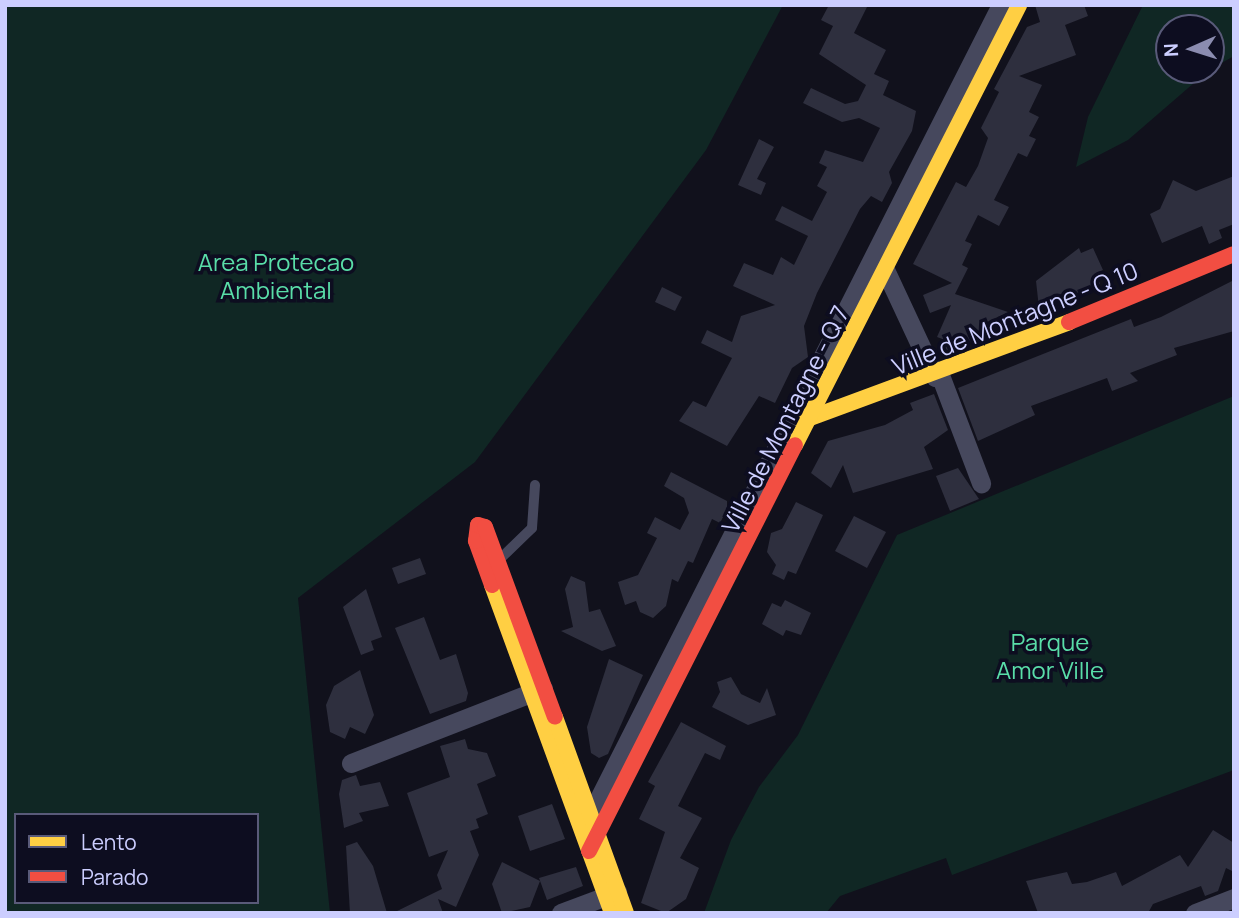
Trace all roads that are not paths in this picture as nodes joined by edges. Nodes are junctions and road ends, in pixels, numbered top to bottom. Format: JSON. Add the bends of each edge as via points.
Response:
{"nodes":[{"id":1,"x":1001,"y":5,"type":"edge"},
{"id":2,"x":1018,"y":5,"type":"edge"},
{"id":3,"x":876,"y":252,"type":"junction"},
{"id":4,"x":1234,"y":254,"type":"edge"},
{"id":5,"x":886,"y":270,"type":"junction"},
{"id":6,"x":937,"y":376,"type":"junction"},
{"id":7,"x":811,"y":420,"type":"junction"},
{"id":8,"x":790,"y":424,"type":"junction"},
{"id":9,"x":981,"y":483,"type":"dead end"},
{"id":10,"x":535,"y":485,"type":"dead end"},
{"id":11,"x":480,"y":534,"type":"dead end"},
{"id":12,"x":492,"y":563,"type":"junction"},
{"id":13,"x":537,"y":691,"type":"junction"},
{"id":14,"x":351,"y":763,"type":"dead end"},
{"id":15,"x":591,"y":828,"type":"junction"},
{"id":16,"x":1234,"y":898,"type":"edge"},
{"id":17,"x":612,"y":900,"type":"edge"},
{"id":18,"x":561,"y":913,"type":"edge"},
{"id":19,"x":626,"y":913,"type":"edge"},
{"id":20,"x":1195,"y":913,"type":"edge"}],
"edges":[{"from":1,"to":3,"type":"street","name":"Ville de Montagne - Q 7"},
{"from":2,"to":5,"type":"street","name":"Ville de Montagne - Q 7"},
{"from":3,"to":5,"type":"street"},
{"from":3,"to":8,"type":"street","name":"Ville de Montagne - Q 7"},
{"from":4,"to":6,"type":"street","name":"Ville de Montagne - Q 10"},
{"from":5,"to":6,"type":"street"},
{"from":5,"to":7,"type":"street","name":"Ville de Montagne - Q 7"},
{"from":6,"to":7,"type":"street","name":"Ville de Montagne - Q 10"},
{"from":6,"to":9,"type":"street"},
{"from":7,"to":8,"type":"street","name":"Ville de Montagne - Q 10"},
{"from":7,"to":15,"type":"street","name":"Ville de Montagne - Q 7"},
{"from":8,"to":15,"type":"street","name":"Ville de Montagne - Q 7"},
{"from":10,"to":12,"type":"lane","via":[[532,528]]},
{"from":11,"to":12,"type":"street"},
{"from":12,"to":13,"type":"street"},
{"from":13,"to":14,"type":"street"},
{"from":13,"to":15,"type":"street"},
{"from":15,"to":17,"type":"street"},
{"from":15,"to":17,"type":"street","via":[[589,851]]},
{"from":16,"to":20,"type":"street"},
{"from":17,"to":18,"type":"street"},
{"from":17,"to":19,"type":"street"}]}
